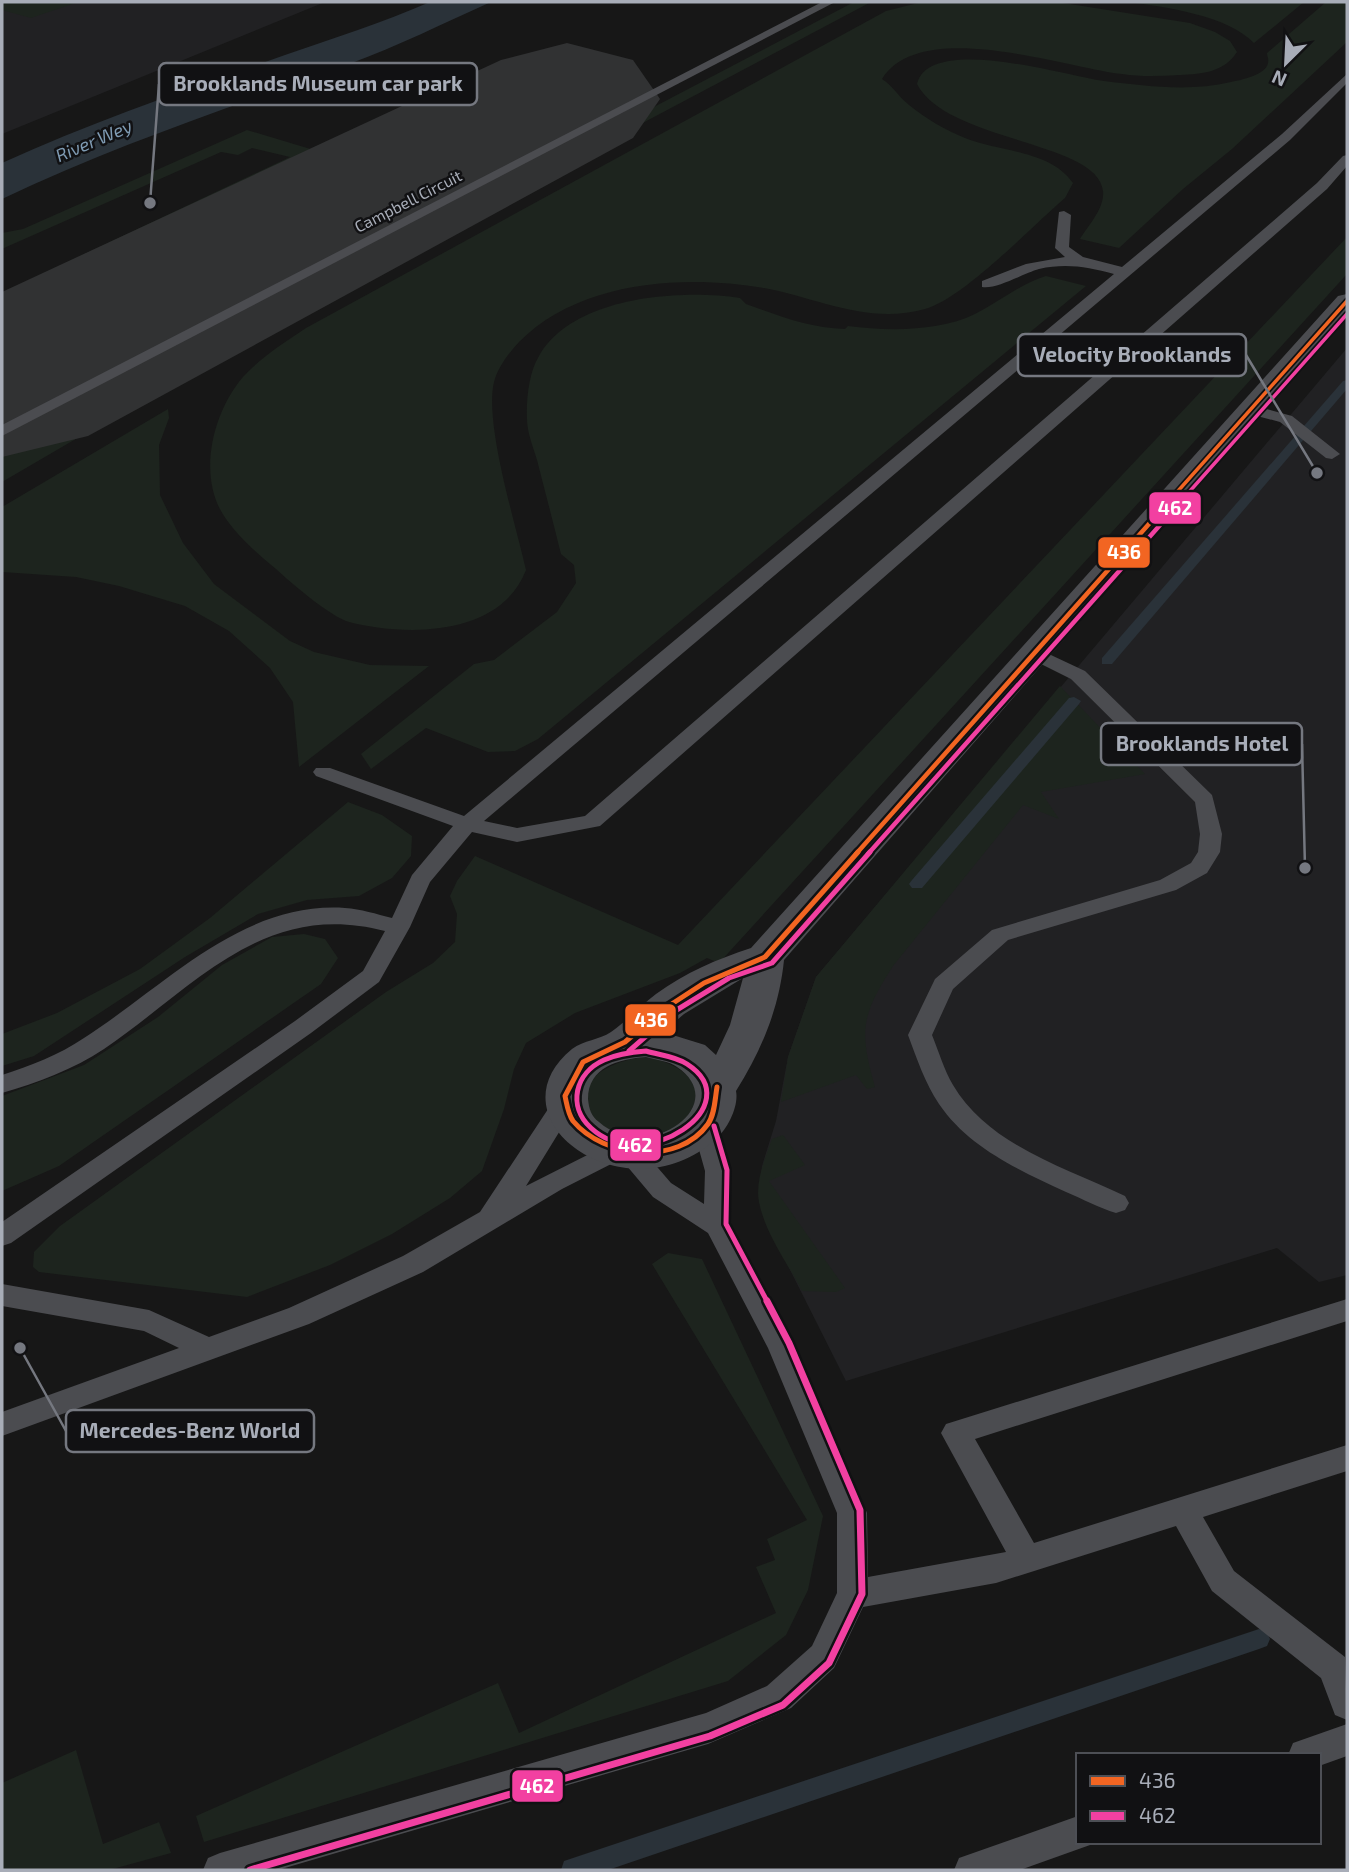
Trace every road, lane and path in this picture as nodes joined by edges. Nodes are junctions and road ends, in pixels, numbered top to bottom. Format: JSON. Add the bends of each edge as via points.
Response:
{"nodes":[{"id":1,"x":830,"y":2,"type":"edge"},
{"id":2,"x":1347,"y":77,"type":"edge"},
{"id":3,"x":1347,"y":159,"type":"edge"},
{"id":4,"x":1064,"y":215,"type":"dead end"},
{"id":5,"x":1079,"y":261,"type":"junction"},
{"id":6,"x":1125,"y":272,"type":"junction"},
{"id":7,"x":988,"y":284,"type":"dead end"},
{"id":8,"x":1347,"y":301,"type":"edge"},
{"id":9,"x":1252,"y":410,"type":"junction"},
{"id":10,"x":2,"y":431,"type":"edge"},
{"id":11,"x":1332,"y":454,"type":"dead end"},
{"id":12,"x":1036,"y":654,"type":"junction"},
{"id":13,"x":1078,"y":675,"type":"joint"},
{"id":14,"x":323,"y":772,"type":"dead end"},
{"id":15,"x":467,"y":824,"type":"junction"},
{"id":16,"x":399,"y":927,"type":"junction"},
{"id":17,"x":765,"y":957,"type":"junction"},
{"id":18,"x":622,"y":1044,"type":"junction"},
{"id":19,"x":2,"y":1084,"type":"edge"},
{"id":20,"x":717,"y":1087,"type":"junction"},
{"id":21,"x":565,"y":1103,"type":"junction"},
{"id":22,"x":706,"y":1128,"type":"junction"},
{"id":23,"x":623,"y":1152,"type":"junction"},
{"id":24,"x":1116,"y":1203,"type":"dead end"},
{"id":25,"x":486,"y":1219,"type":"junction"},
{"id":26,"x":717,"y":1226,"type":"junction"},
{"id":27,"x":2,"y":1236,"type":"edge"},
{"id":28,"x":2,"y":1295,"type":"edge"},
{"id":29,"x":1347,"y":1310,"type":"edge"},
{"id":30,"x":206,"y":1348,"type":"junction"},
{"id":31,"x":2,"y":1423,"type":"edge"},
{"id":32,"x":1347,"y":1458,"type":"edge"},
{"id":33,"x":1182,"y":1510,"type":"junction"},
{"id":34,"x":1027,"y":1559,"type":"junction"},
{"id":35,"x":853,"y":1594,"type":"junction"},
{"id":36,"x":1347,"y":1704,"type":"edge"},
{"id":37,"x":1347,"y":1740,"type":"edge"},
{"id":38,"x":1311,"y":1753,"type":"edge"},
{"id":39,"x":1076,"y":1834,"type":"edge"},
{"id":40,"x":220,"y":1870,"type":"edge"},
{"id":41,"x":971,"y":1870,"type":"edge"}],
"edges":[{"from":1,"to":10,"type":"lane","name":"Campbell Circuit"},
{"from":2,"to":6,"type":"lane","via":[[1286,138]]},
{"from":3,"to":15,"type":"lane","via":[[1322,186],[592,821],[517,835]]},
{"from":4,"to":5,"type":"lane","via":[[1062,248]]},
{"from":5,"to":6,"type":"lane"},
{"from":5,"to":7,"type":"lane","via":[[1018,270]]},
{"from":6,"to":15,"type":"lane"},
{"from":8,"to":9,"type":"street"},
{"from":9,"to":11,"type":"lane","via":[[1286,419]]},
{"from":9,"to":12,"type":"street"},
{"from":12,"to":13,"type":"lane"},
{"from":12,"to":17,"type":"street"},
{"from":13,"to":24,"type":"lane","via":[[1205,800],[1209,852],[1199,868],[1168,885],[1000,935],[943,985],[920,1034],[936,1077],[979,1134],[1014,1156]]},
{"from":14,"to":15,"type":"lane"},
{"from":15,"to":16,"type":"lane","via":[[420,880]]},
{"from":16,"to":19,"type":"lane","via":[[338,915],[285,922],[237,942],[185,973],[93,1045]]},
{"from":16,"to":27,"type":"lane","via":[[371,976]]},
{"from":17,"to":18,"type":"street","via":[[725,970],[670,1004]]},
{"from":17,"to":20,"type":"street","via":[[762,993],[741,1049]]},
{"from":18,"to":20,"type":"street","via":[[647,1042],[682,1051],[708,1070]]},
{"from":18,"to":21,"type":"street","via":[[598,1052],[579,1066],[568,1084]]},
{"from":20,"to":22,"type":"street","via":[[714,1115]]},
{"from":21,"to":23,"type":"street","via":[[573,1123],[591,1140]]},
{"from":21,"to":25,"type":"lane"},
{"from":22,"to":23,"type":"street","via":[[673,1149]]},
{"from":22,"to":26,"type":"lane","via":[[718,1171]]},
{"from":23,"to":25,"type":"lane"},
{"from":23,"to":26,"type":"lane","via":[[662,1190]]},
{"from":25,"to":30,"type":"lane","via":[[413,1264],[299,1316]]},
{"from":26,"to":35,"type":"lane","via":[[781,1346],[852,1513]]},
{"from":28,"to":30,"type":"lane","via":[[149,1321]]},
{"from":29,"to":34,"type":"lane","via":[[956,1433]]},
{"from":30,"to":31,"type":"lane"},
{"from":32,"to":33,"type":"lane"},
{"from":33,"to":34,"type":"lane"},
{"from":33,"to":36,"type":"lane","via":[[1223,1581],[1334,1668]]},
{"from":34,"to":35,"type":"lane","via":[[996,1569]]},
{"from":35,"to":40,"type":"lane","via":[[822,1657],[779,1697],[708,1728]]},
{"from":37,"to":38,"type":"lane"},
{"from":39,"to":41,"type":"lane"}]}
